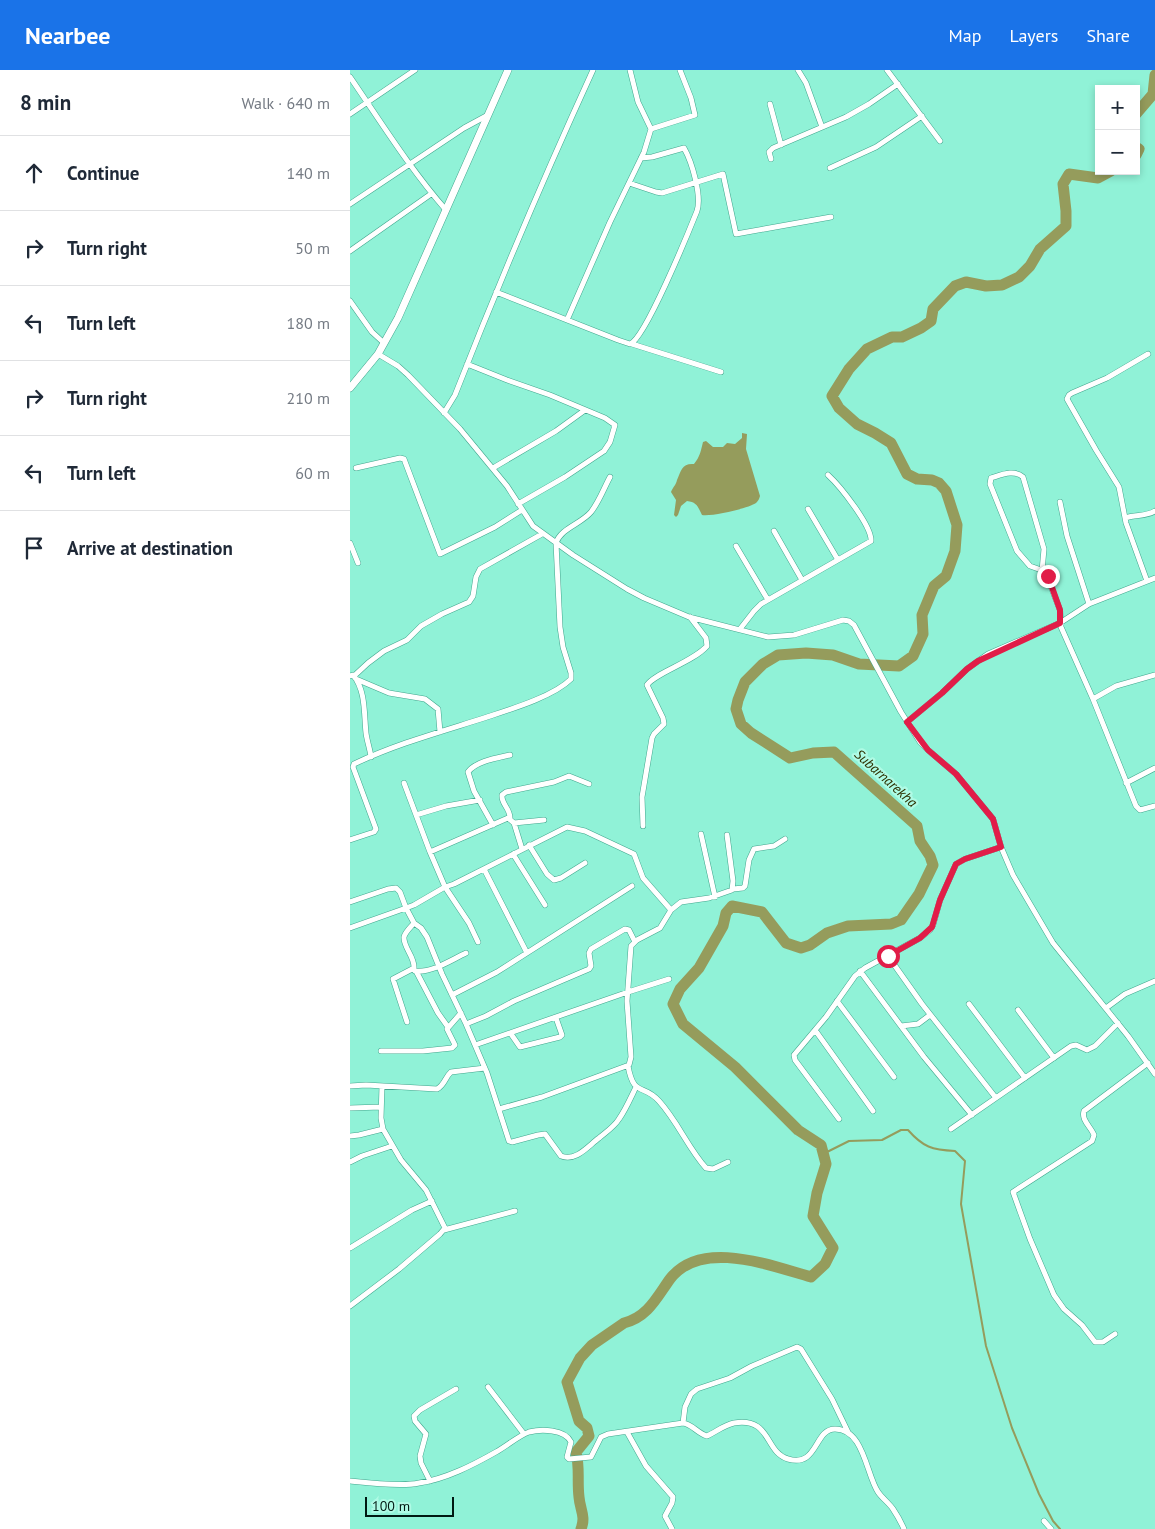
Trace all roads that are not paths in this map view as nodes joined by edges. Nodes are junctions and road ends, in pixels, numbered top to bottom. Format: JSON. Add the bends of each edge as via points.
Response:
{"nodes":[{"id":1,"x":416,"y":70,"type":"edge"},
{"id":2,"x":508,"y":70,"type":"edge"},
{"id":3,"x":593,"y":70,"type":"edge"},
{"id":4,"x":630,"y":70,"type":"edge"},
{"id":5,"x":680,"y":70,"type":"edge"},
{"id":6,"x":798,"y":70,"type":"edge"},
{"id":7,"x":887,"y":70,"type":"edge"},
{"id":8,"x":350,"y":77,"type":"edge"},
{"id":9,"x":898,"y":84,"type":"junction"},
{"id":10,"x":368,"y":103,"type":"junction"},
{"id":11,"x":770,"y":104,"type":"dead end"},
{"id":12,"x":350,"y":114,"type":"edge"},
{"id":13,"x":488,"y":115,"type":"junction"},
{"id":14,"x":922,"y":116,"type":"junction"},
{"id":15,"x":822,"y":127,"type":"junction"},
{"id":16,"x":651,"y":129,"type":"junction"},
{"id":17,"x":940,"y":141,"type":"dead end"},
{"id":18,"x":781,"y":145,"type":"junction"},
{"id":19,"x":641,"y":158,"type":"junction"},
{"id":20,"x":771,"y":159,"type":"dead end"},
{"id":21,"x":410,"y":164,"type":"junction"},
{"id":22,"x":830,"y":168,"type":"dead end"},
{"id":23,"x":629,"y":183,"type":"junction"},
{"id":24,"x":695,"y":183,"type":"junction"},
{"id":25,"x":431,"y":194,"type":"junction"},
{"id":26,"x":350,"y":204,"type":"edge"},
{"id":27,"x":446,"y":210,"type":"junction"},
{"id":28,"x":831,"y":217,"type":"dead end"},
{"id":29,"x":350,"y":251,"type":"edge"},
{"id":30,"x":496,"y":292,"type":"junction"},
{"id":31,"x":350,"y":302,"type":"edge"},
{"id":32,"x":566,"y":320,"type":"junction"},
{"id":33,"x":384,"y":343,"type":"junction"},
{"id":34,"x":632,"y":344,"type":"junction"},
{"id":35,"x":378,"y":354,"type":"junction"},
{"id":36,"x":1148,"y":354,"type":"dead end"},
{"id":37,"x":468,"y":364,"type":"junction"},
{"id":38,"x":721,"y":372,"type":"dead end"},
{"id":39,"x":350,"y":388,"type":"edge"},
{"id":40,"x":585,"y":410,"type":"junction"},
{"id":41,"x":444,"y":413,"type":"junction"},
{"id":42,"x":356,"y":468,"type":"dead end"},
{"id":43,"x":494,"y":468,"type":"junction"},
{"id":44,"x":828,"y":475,"type":"dead end"},
{"id":45,"x":610,"y":477,"type":"dead end"},
{"id":46,"x":1060,"y":502,"type":"dead end"},
{"id":47,"x":518,"y":504,"type":"junction"},
{"id":48,"x":808,"y":509,"type":"dead end"},
{"id":49,"x":522,"y":510,"type":"junction"},
{"id":50,"x":1155,"y":511,"type":"edge"},
{"id":51,"x":1125,"y":518,"type":"junction"},
{"id":52,"x":774,"y":531,"type":"dead end"},
{"id":53,"x":542,"y":534,"type":"junction"},
{"id":54,"x":350,"y":543,"type":"edge"},
{"id":55,"x":556,"y":543,"type":"junction"},
{"id":56,"x":736,"y":546,"type":"dead end"},
{"id":57,"x":838,"y":560,"type":"junction"},
{"id":58,"x":358,"y":563,"type":"dead end"},
{"id":59,"x":1042,"y":571,"type":"junction"},
{"id":60,"x":1155,"y":578,"type":"edge"},
{"id":61,"x":802,"y":580,"type":"junction"},
{"id":62,"x":1147,"y":581,"type":"junction"},
{"id":63,"x":768,"y":600,"type":"junction"},
{"id":64,"x":1089,"y":604,"type":"junction"},
{"id":65,"x":689,"y":617,"type":"junction"},
{"id":66,"x":1060,"y":623,"type":"junction"},
{"id":67,"x":740,"y":629,"type":"junction"},
{"id":68,"x":1155,"y":675,"type":"edge"},
{"id":69,"x":354,"y":677,"type":"edge"},
{"id":70,"x":1093,"y":699,"type":"junction"},
{"id":71,"x":907,"y":722,"type":"junction"},
{"id":72,"x":440,"y":732,"type":"junction"},
{"id":73,"x":510,"y":755,"type":"dead end"},
{"id":74,"x":371,"y":757,"type":"junction"},
{"id":75,"x":1155,"y":768,"type":"edge"},
{"id":76,"x":404,"y":783,"type":"dead end"},
{"id":77,"x":1126,"y":783,"type":"junction"},
{"id":78,"x":589,"y":784,"type":"dead end"},
{"id":79,"x":480,"y":800,"type":"junction"},
{"id":80,"x":1155,"y":806,"type":"edge"},
{"id":81,"x":416,"y":815,"type":"junction"},
{"id":82,"x":512,"y":820,"type":"junction"},
{"id":83,"x":544,"y":820,"type":"dead end"},
{"id":84,"x":493,"y":824,"type":"junction"},
{"id":85,"x":643,"y":826,"type":"dead end"},
{"id":86,"x":701,"y":834,"type":"dead end"},
{"id":87,"x":727,"y":835,"type":"dead end"},
{"id":88,"x":785,"y":839,"type":"dead end"},
{"id":89,"x":350,"y":840,"type":"edge"},
{"id":90,"x":529,"y":845,"type":"junction"},
{"id":91,"x":1001,"y":847,"type":"junction"},
{"id":92,"x":522,"y":849,"type":"junction"},
{"id":93,"x":430,"y":852,"type":"junction"},
{"id":94,"x":513,"y":854,"type":"junction"},
{"id":95,"x":584,"y":864,"type":"dead end"},
{"id":96,"x":484,"y":869,"type":"junction"},
{"id":97,"x":632,"y":886,"type":"dead end"},
{"id":98,"x":446,"y":887,"type":"junction"},
{"id":99,"x":733,"y":888,"type":"junction"},
{"id":100,"x":715,"y":896,"type":"junction"},
{"id":101,"x":350,"y":902,"type":"edge"},
{"id":102,"x":545,"y":905,"type":"dead end"},
{"id":103,"x":406,"y":908,"type":"junction"},
{"id":104,"x":671,"y":910,"type":"junction"},
{"id":105,"x":414,"y":923,"type":"junction"},
{"id":106,"x":350,"y":928,"type":"edge"},
{"id":107,"x":478,"y":942,"type":"dead end"},
{"id":108,"x":634,"y":942,"type":"junction"},
{"id":109,"x":466,"y":953,"type":"dead end"},
{"id":110,"x":527,"y":953,"type":"junction"},
{"id":111,"x":888,"y":956,"type":"junction"},
{"id":112,"x":439,"y":966,"type":"junction"},
{"id":113,"x":414,"y":971,"type":"junction"},
{"id":114,"x":860,"y":971,"type":"junction"},
{"id":115,"x":669,"y":979,"type":"dead end"},
{"id":116,"x":1155,"y":981,"type":"edge"},
{"id":117,"x":628,"y":992,"type":"junction"},
{"id":118,"x":452,"y":995,"type":"junction"},
{"id":119,"x":837,"y":1001,"type":"junction"},
{"id":120,"x":969,"y":1004,"type":"dead end"},
{"id":121,"x":1106,"y":1008,"type":"junction"},
{"id":122,"x":1018,"y":1010,"type":"dead end"},
{"id":123,"x":461,"y":1013,"type":"junction"},
{"id":124,"x":930,"y":1015,"type":"junction"},
{"id":125,"x":556,"y":1018,"type":"junction"},
{"id":126,"x":407,"y":1022,"type":"dead end"},
{"id":127,"x":1118,"y":1023,"type":"junction"},
{"id":128,"x":466,"y":1024,"type":"junction"},
{"id":129,"x":902,"y":1026,"type":"junction"},
{"id":130,"x":448,"y":1027,"type":"junction"},
{"id":131,"x":815,"y":1030,"type":"junction"},
{"id":132,"x":511,"y":1034,"type":"junction"},
{"id":133,"x":475,"y":1045,"type":"junction"},
{"id":134,"x":381,"y":1051,"type":"dead end"},
{"id":135,"x":1054,"y":1058,"type":"junction"},
{"id":136,"x":1148,"y":1063,"type":"junction"},
{"id":137,"x":628,"y":1066,"type":"junction"},
{"id":138,"x":485,"y":1068,"type":"junction"},
{"id":139,"x":1155,"y":1074,"type":"edge"},
{"id":140,"x":894,"y":1077,"type":"dead end"},
{"id":141,"x":1026,"y":1078,"type":"junction"},
{"id":142,"x":350,"y":1086,"type":"edge"},
{"id":143,"x":382,"y":1086,"type":"junction"},
{"id":144,"x":636,"y":1087,"type":"junction"},
{"id":145,"x":996,"y":1098,"type":"junction"},
{"id":146,"x":381,"y":1107,"type":"junction"},
{"id":147,"x":350,"y":1108,"type":"edge"},
{"id":148,"x":499,"y":1109,"type":"junction"},
{"id":149,"x":873,"y":1111,"type":"dead end"},
{"id":150,"x":972,"y":1115,"type":"junction"},
{"id":151,"x":839,"y":1119,"type":"dead end"},
{"id":152,"x":383,"y":1129,"type":"junction"},
{"id":153,"x":951,"y":1129,"type":"dead end"},
{"id":154,"x":350,"y":1136,"type":"edge"},
{"id":155,"x":392,"y":1146,"type":"junction"},
{"id":156,"x":350,"y":1162,"type":"edge"},
{"id":157,"x":728,"y":1162,"type":"dead end"},
{"id":158,"x":432,"y":1201,"type":"junction"},
{"id":159,"x":515,"y":1211,"type":"dead end"},
{"id":160,"x":444,"y":1230,"type":"junction"},
{"id":161,"x":350,"y":1248,"type":"edge"},
{"id":162,"x":350,"y":1306,"type":"edge"},
{"id":163,"x":1114,"y":1334,"type":"dead end"},
{"id":164,"x":488,"y":1386,"type":"dead end"},
{"id":165,"x":456,"y":1389,"type":"dead end"},
{"id":166,"x":683,"y":1424,"type":"junction"},
{"id":167,"x":627,"y":1432,"type":"junction"},
{"id":168,"x":848,"y":1432,"type":"junction"},
{"id":169,"x":524,"y":1434,"type":"junction"},
{"id":170,"x":350,"y":1481,"type":"edge"},
{"id":171,"x":430,"y":1481,"type":"junction"},
{"id":172,"x":1044,"y":1521,"type":"dead end"},
{"id":173,"x":672,"y":1529,"type":"edge"},
{"id":174,"x":904,"y":1529,"type":"edge"},
{"id":175,"x":1051,"y":1529,"type":"edge"}],
"edges":[{"from":1,"to":10,"type":"street"},
{"from":2,"to":13,"type":"street"},
{"from":3,"to":30,"type":"street"},
{"from":4,"to":16,"type":"street","via":[[638,102]]},
{"from":5,"to":16,"type":"street","via":[[695,115]]},
{"from":6,"to":15,"type":"street"},
{"from":7,"to":9,"type":"street"},
{"from":8,"to":10,"type":"street"},
{"from":9,"to":14,"type":"street"},
{"from":9,"to":15,"type":"street"},
{"from":10,"to":12,"type":"street"},
{"from":10,"to":21,"type":"street"},
{"from":11,"to":18,"type":"street"},
{"from":13,"to":21,"type":"street"},
{"from":13,"to":27,"type":"street"},
{"from":14,"to":17,"type":"street"},
{"from":14,"to":22,"type":"street","via":[[881,144]]},
{"from":15,"to":18,"type":"street"},
{"from":16,"to":19,"type":"street"},
{"from":18,"to":20,"type":"street","via":[[770,151]]},
{"from":19,"to":23,"type":"street"},
{"from":19,"to":24,"type":"street","via":[[683,147]]},
{"from":21,"to":25,"type":"street"},
{"from":21,"to":26,"type":"street"},
{"from":23,"to":24,"type":"street","via":[[659,193]]},
{"from":23,"to":32,"type":"street"},
{"from":24,"to":28,"type":"street","via":[[723,174],[736,234]]},
{"from":24,"to":34,"type":"street","via":[[700,200],[697,211],[643,330]]},
{"from":25,"to":27,"type":"street"},
{"from":25,"to":29,"type":"street"},
{"from":27,"to":33,"type":"street"},
{"from":30,"to":32,"type":"street"},
{"from":30,"to":37,"type":"street"},
{"from":31,"to":33,"type":"street"},
{"from":32,"to":34,"type":"street"},
{"from":33,"to":35,"type":"street"},
{"from":34,"to":38,"type":"street"},
{"from":35,"to":39,"type":"street"},
{"from":35,"to":41,"type":"street","via":[[398,366]]},
{"from":36,"to":51,"type":"street","via":[[1067,397],[1119,487]]},
{"from":37,"to":40,"type":"street"},
{"from":37,"to":41,"type":"street"},
{"from":40,"to":43,"type":"street"},
{"from":40,"to":47,"type":"street","via":[[615,424],[606,448]]},
{"from":41,"to":43,"type":"street"},
{"from":42,"to":49,"type":"street","via":[[404,459],[440,554]]},
{"from":43,"to":47,"type":"street"},
{"from":44,"to":57,"type":"street","via":[[848,497],[872,539]]},
{"from":45,"to":55,"type":"street","via":[[592,511],[562,534]]},
{"from":46,"to":64,"type":"street","via":[[1066,536]]},
{"from":47,"to":49,"type":"street"},
{"from":48,"to":57,"type":"street"},
{"from":49,"to":53,"type":"street"},
{"from":50,"to":51,"type":"street"},
{"from":51,"to":62,"type":"street"},
{"from":52,"to":61,"type":"street"},
{"from":53,"to":55,"type":"street"},
{"from":53,"to":69,"type":"street","via":[[480,569],[469,602],[421,626],[410,638],[368,662]]},
{"from":54,"to":58,"type":"street"},
{"from":55,"to":65,"type":"street","via":[[627,589]]},
{"from":55,"to":72,"type":"street","via":[[560,627],[571,679],[516,707]]},
{"from":56,"to":63,"type":"street"},
{"from":57,"to":61,"type":"street"},
{"from":59,"to":59,"type":"street","via":[[1044,549],[1022,478],[1011,473],[991,478],[990,484],[1017,551],[1030,566]]},
{"from":59,"to":66,"type":"street","via":[[1048,576],[1060,610]]},
{"from":60,"to":62,"type":"street"},
{"from":61,"to":63,"type":"street"},
{"from":62,"to":64,"type":"street"},
{"from":63,"to":67,"type":"street"},
{"from":64,"to":66,"type":"street"},
{"from":65,"to":67,"type":"street"},
{"from":65,"to":85,"type":"street","via":[[706,638],[707,646],[646,686],[664,724],[652,738],[642,797]]},
{"from":66,"to":70,"type":"street"},
{"from":66,"to":71,"type":"street","via":[[978,661]]},
{"from":67,"to":71,"type":"street","via":[[775,637],[850,620]]},
{"from":68,"to":70,"type":"street","via":[[1116,686]]},
{"from":69,"to":72,"type":"street","via":[[389,693],[429,701],[440,713]]},
{"from":69,"to":74,"type":"street","via":[[364,702]]},
{"from":70,"to":77,"type":"street"},
{"from":71,"to":91,"type":"street","via":[[928,750],[956,774],[993,819]]},
{"from":72,"to":74,"type":"street"},
{"from":73,"to":79,"type":"street","via":[[469,770],[468,775]]},
{"from":74,"to":89,"type":"street","via":[[353,765],[376,830]]},
{"from":75,"to":77,"type":"street"},
{"from":76,"to":81,"type":"street"},
{"from":77,"to":80,"type":"street","via":[[1139,809]]},
{"from":78,"to":82,"type":"street","via":[[569,776],[506,792],[501,798]]},
{"from":79,"to":81,"type":"street"},
{"from":79,"to":84,"type":"street"},
{"from":81,"to":93,"type":"street"},
{"from":82,"to":83,"type":"street"},
{"from":82,"to":84,"type":"street"},
{"from":82,"to":92,"type":"street"},
{"from":84,"to":93,"type":"street"},
{"from":86,"to":100,"type":"street"},
{"from":87,"to":99,"type":"street"},
{"from":88,"to":99,"type":"street","via":[[774,846],[754,849],[749,860],[746,886]]},
{"from":90,"to":92,"type":"street"},
{"from":90,"to":95,"type":"street","via":[[554,880]]},
{"from":90,"to":104,"type":"street","via":[[567,827],[602,838],[634,854],[643,878]]},
{"from":91,"to":111,"type":"street","via":[[956,864],[932,927],[920,938]]},
{"from":91,"to":121,"type":"street","via":[[1046,932]]},
{"from":92,"to":94,"type":"street"},
{"from":93,"to":98,"type":"street"},
{"from":94,"to":96,"type":"street"},
{"from":94,"to":102,"type":"street"},
{"from":96,"to":98,"type":"street"},
{"from":96,"to":110,"type":"street"},
{"from":97,"to":110,"type":"street"},
{"from":98,"to":103,"type":"street"},
{"from":98,"to":107,"type":"street"},
{"from":99,"to":100,"type":"street"},
{"from":100,"to":104,"type":"street","via":[[685,901]]},
{"from":101,"to":103,"type":"street","via":[[396,888]]},
{"from":103,"to":105,"type":"street"},
{"from":103,"to":106,"type":"street"},
{"from":104,"to":108,"type":"street","via":[[660,928]]},
{"from":105,"to":112,"type":"street","via":[[423,931]]},
{"from":105,"to":113,"type":"street","via":[[404,937]]},
{"from":108,"to":117,"type":"street","via":[[630,948]]},
{"from":108,"to":128,"type":"street","via":[[629,930],[625,930],[591,949],[592,966],[589,969]]},
{"from":109,"to":112,"type":"street"},
{"from":110,"to":118,"type":"street"},
{"from":111,"to":114,"type":"street"},
{"from":111,"to":124,"type":"street"},
{"from":112,"to":113,"type":"street"},
{"from":112,"to":118,"type":"street"},
{"from":113,"to":126,"type":"street","via":[[393,979]]},
{"from":113,"to":130,"type":"street"},
{"from":114,"to":119,"type":"street"},
{"from":114,"to":129,"type":"street"},
{"from":115,"to":117,"type":"street"},
{"from":116,"to":121,"type":"street","via":[[1125,994]]},
{"from":117,"to":125,"type":"street"},
{"from":117,"to":137,"type":"street","via":[[631,1057]]},
{"from":118,"to":123,"type":"street"},
{"from":119,"to":131,"type":"street"},
{"from":119,"to":140,"type":"street"},
{"from":120,"to":141,"type":"street"},
{"from":121,"to":127,"type":"street"},
{"from":122,"to":135,"type":"street"},
{"from":123,"to":128,"type":"street"},
{"from":123,"to":130,"type":"street"},
{"from":124,"to":129,"type":"street","via":[[914,1025]]},
{"from":124,"to":145,"type":"street"},
{"from":125,"to":132,"type":"street"},
{"from":125,"to":132,"type":"street","via":[[562,1034],[560,1037],[520,1047]]},
{"from":127,"to":135,"type":"street","via":[[1091,1048],[1087,1050],[1074,1045]]},
{"from":127,"to":136,"type":"street"},
{"from":128,"to":133,"type":"street"},
{"from":129,"to":150,"type":"street"},
{"from":130,"to":134,"type":"street","via":[[447,1032],[455,1045],[452,1048]]},
{"from":131,"to":149,"type":"street"},
{"from":131,"to":151,"type":"street","via":[[794,1056]]},
{"from":132,"to":133,"type":"street"},
{"from":133,"to":138,"type":"street"},
{"from":135,"to":141,"type":"street"},
{"from":136,"to":139,"type":"street"},
{"from":136,"to":163,"type":"street","via":[[1084,1111],[1083,1117],[1094,1135],[1092,1141],[1013,1192],[1030,1239],[1060,1304],[1096,1342],[1103,1342]]},
{"from":137,"to":144,"type":"street"},
{"from":137,"to":148,"type":"street"},
{"from":138,"to":143,"type":"street","via":[[452,1072],[437,1089]]},
{"from":138,"to":148,"type":"street"},
{"from":141,"to":145,"type":"street"},
{"from":142,"to":143,"type":"street"},
{"from":143,"to":146,"type":"street"},
{"from":144,"to":148,"type":"street","via":[[614,1126],[586,1149],[569,1157],[561,1156],[545,1134],[509,1141]]},
{"from":144,"to":157,"type":"street","via":[[659,1101],[706,1168],[710,1170]]},
{"from":145,"to":150,"type":"street"},
{"from":146,"to":147,"type":"street"},
{"from":146,"to":152,"type":"street"},
{"from":150,"to":153,"type":"street"},
{"from":152,"to":154,"type":"street"},
{"from":152,"to":155,"type":"street"},
{"from":155,"to":156,"type":"street"},
{"from":155,"to":158,"type":"street"},
{"from":158,"to":160,"type":"street"},
{"from":158,"to":161,"type":"street"},
{"from":159,"to":160,"type":"street"},
{"from":160,"to":162,"type":"street"},
{"from":164,"to":169,"type":"street"},
{"from":165,"to":171,"type":"street","via":[[414,1416],[426,1434],[420,1456]]},
{"from":166,"to":167,"type":"street"},
{"from":166,"to":168,"type":"street","via":[[706,1436],[736,1423],[756,1426],[780,1455],[793,1460],[808,1457],[828,1431]]},
{"from":166,"to":168,"type":"street","via":[[685,1407],[697,1389],[730,1378],[797,1347],[826,1390]]},
{"from":167,"to":169,"type":"street","via":[[603,1436],[592,1456],[574,1459],[568,1458],[571,1442],[567,1436],[545,1430]]},
{"from":167,"to":173,"type":"street","via":[[646,1466],[673,1497],[665,1516]]},
{"from":168,"to":174,"type":"street","via":[[858,1444],[877,1491],[893,1508]]},
{"from":169,"to":171,"type":"street","via":[[480,1461]]},
{"from":170,"to":171,"type":"street","via":[[407,1484]]},
{"from":172,"to":175,"type":"street"}]}
